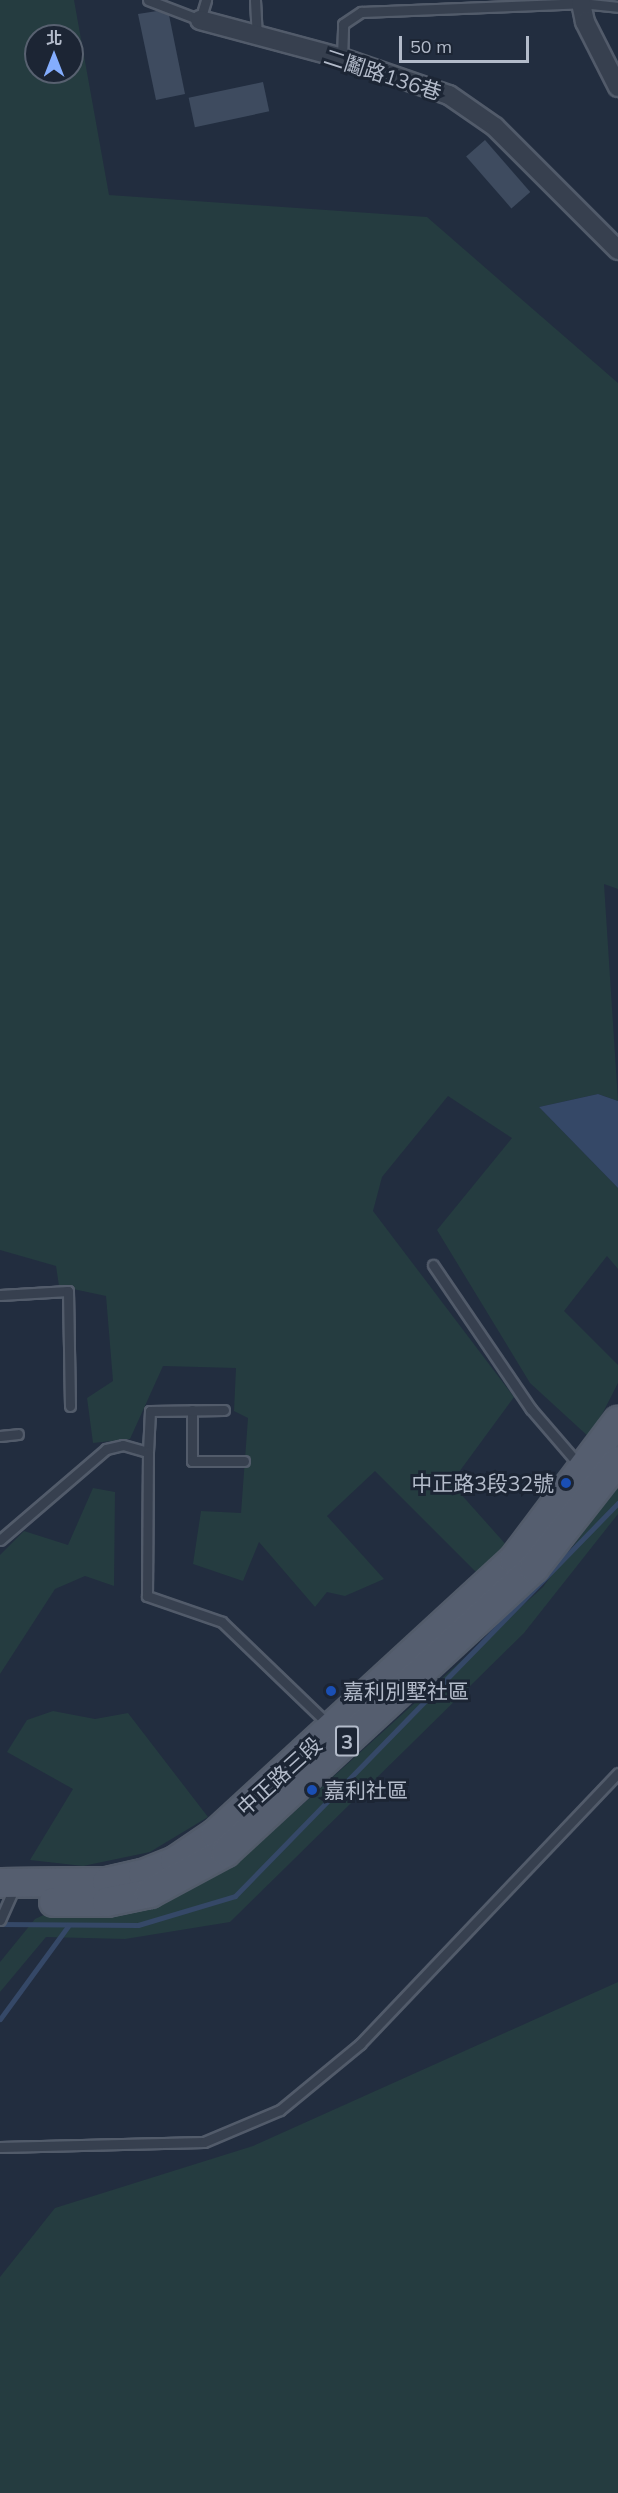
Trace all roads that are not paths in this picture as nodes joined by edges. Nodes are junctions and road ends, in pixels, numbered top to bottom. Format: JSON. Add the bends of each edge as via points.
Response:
{"nodes":[{"id":1,"x":148,"y":0,"type":"edge"},
{"id":2,"x":206,"y":0,"type":"edge"},
{"id":3,"x":255,"y":0,"type":"edge"},
{"id":4,"x":581,"y":3,"type":"junction"},
{"id":5,"x":618,"y":7,"type":"edge"},
{"id":6,"x":200,"y":20,"type":"junction"},
{"id":7,"x":257,"y":39,"type":"junction"},
{"id":8,"x":342,"y":58,"type":"junction"},
{"id":9,"x":618,"y":87,"type":"edge"},
{"id":10,"x":618,"y":250,"type":"edge"},
{"id":11,"x":433,"y":1265,"type":"dead end"},
{"id":12,"x":0,"y":1295,"type":"edge"},
{"id":13,"x":70,"y":1406,"type":"dead end"},
{"id":14,"x":192,"y":1410,"type":"junction"},
{"id":15,"x":224,"y":1410,"type":"dead end"},
{"id":16,"x":618,"y":1421,"type":"edge"},
{"id":17,"x":18,"y":1434,"type":"dead end"},
{"id":18,"x":0,"y":1436,"type":"edge"},
{"id":19,"x":148,"y":1452,"type":"junction"},
{"id":20,"x":244,"y":1461,"type":"dead end"},
{"id":21,"x":618,"y":1461,"type":"edge"},
{"id":22,"x":584,"y":1470,"type":"junction"},
{"id":23,"x":0,"y":1540,"type":"edge"},
{"id":24,"x":331,"y":1728,"type":"junction"},
{"id":25,"x":618,"y":1773,"type":"edge"},
{"id":26,"x":6,"y":1898,"type":"edge"},
{"id":27,"x":0,"y":2147,"type":"edge"}],
"edges":[{"from":1,"to":6,"type":"lane"},
{"from":2,"to":6,"type":"lane"},
{"from":3,"to":7,"type":"lane"},
{"from":4,"to":5,"type":"lane"},
{"from":4,"to":8,"type":"lane","via":[[361,12],[343,24]]},
{"from":4,"to":9,"type":"street","via":[[588,30]]},
{"from":6,"to":7,"type":"street","name":"二鬮路136巷"},
{"from":7,"to":8,"type":"street","name":"二鬮路136巷"},
{"from":8,"to":10,"type":"street","name":"二鬮路136巷","via":[[449,95],[486,120]]},
{"from":11,"to":22,"type":"lane","via":[[531,1409]]},
{"from":12,"to":13,"type":"lane","via":[[68,1291]]},
{"from":14,"to":15,"type":"lane"},
{"from":14,"to":19,"type":"lane","via":[[150,1411]]},
{"from":14,"to":20,"type":"lane","via":[[192,1461]]},
{"from":16,"to":22,"type":"main road","name":"中正路三段","number":"3"},
{"from":17,"to":18,"type":"lane"},
{"from":19,"to":23,"type":"lane","via":[[123,1445],[106,1449]]},
{"from":19,"to":24,"type":"lane","via":[[147,1596],[222,1622]]},
{"from":21,"to":26,"type":"main road","name":"中正路三段","number":"3","via":[[534,1568],[226,1852],[150,1893],[107,1902]]},
{"from":22,"to":24,"type":"main road","name":"中正路三段","number":"3","via":[[514,1559]]},
{"from":24,"to":26,"type":"main road","name":"中正路三段","number":"3","via":[[215,1834],[175,1862],[107,1881]]},
{"from":25,"to":27,"type":"lane","via":[[360,2043],[280,2110],[204,2142]]}]}
